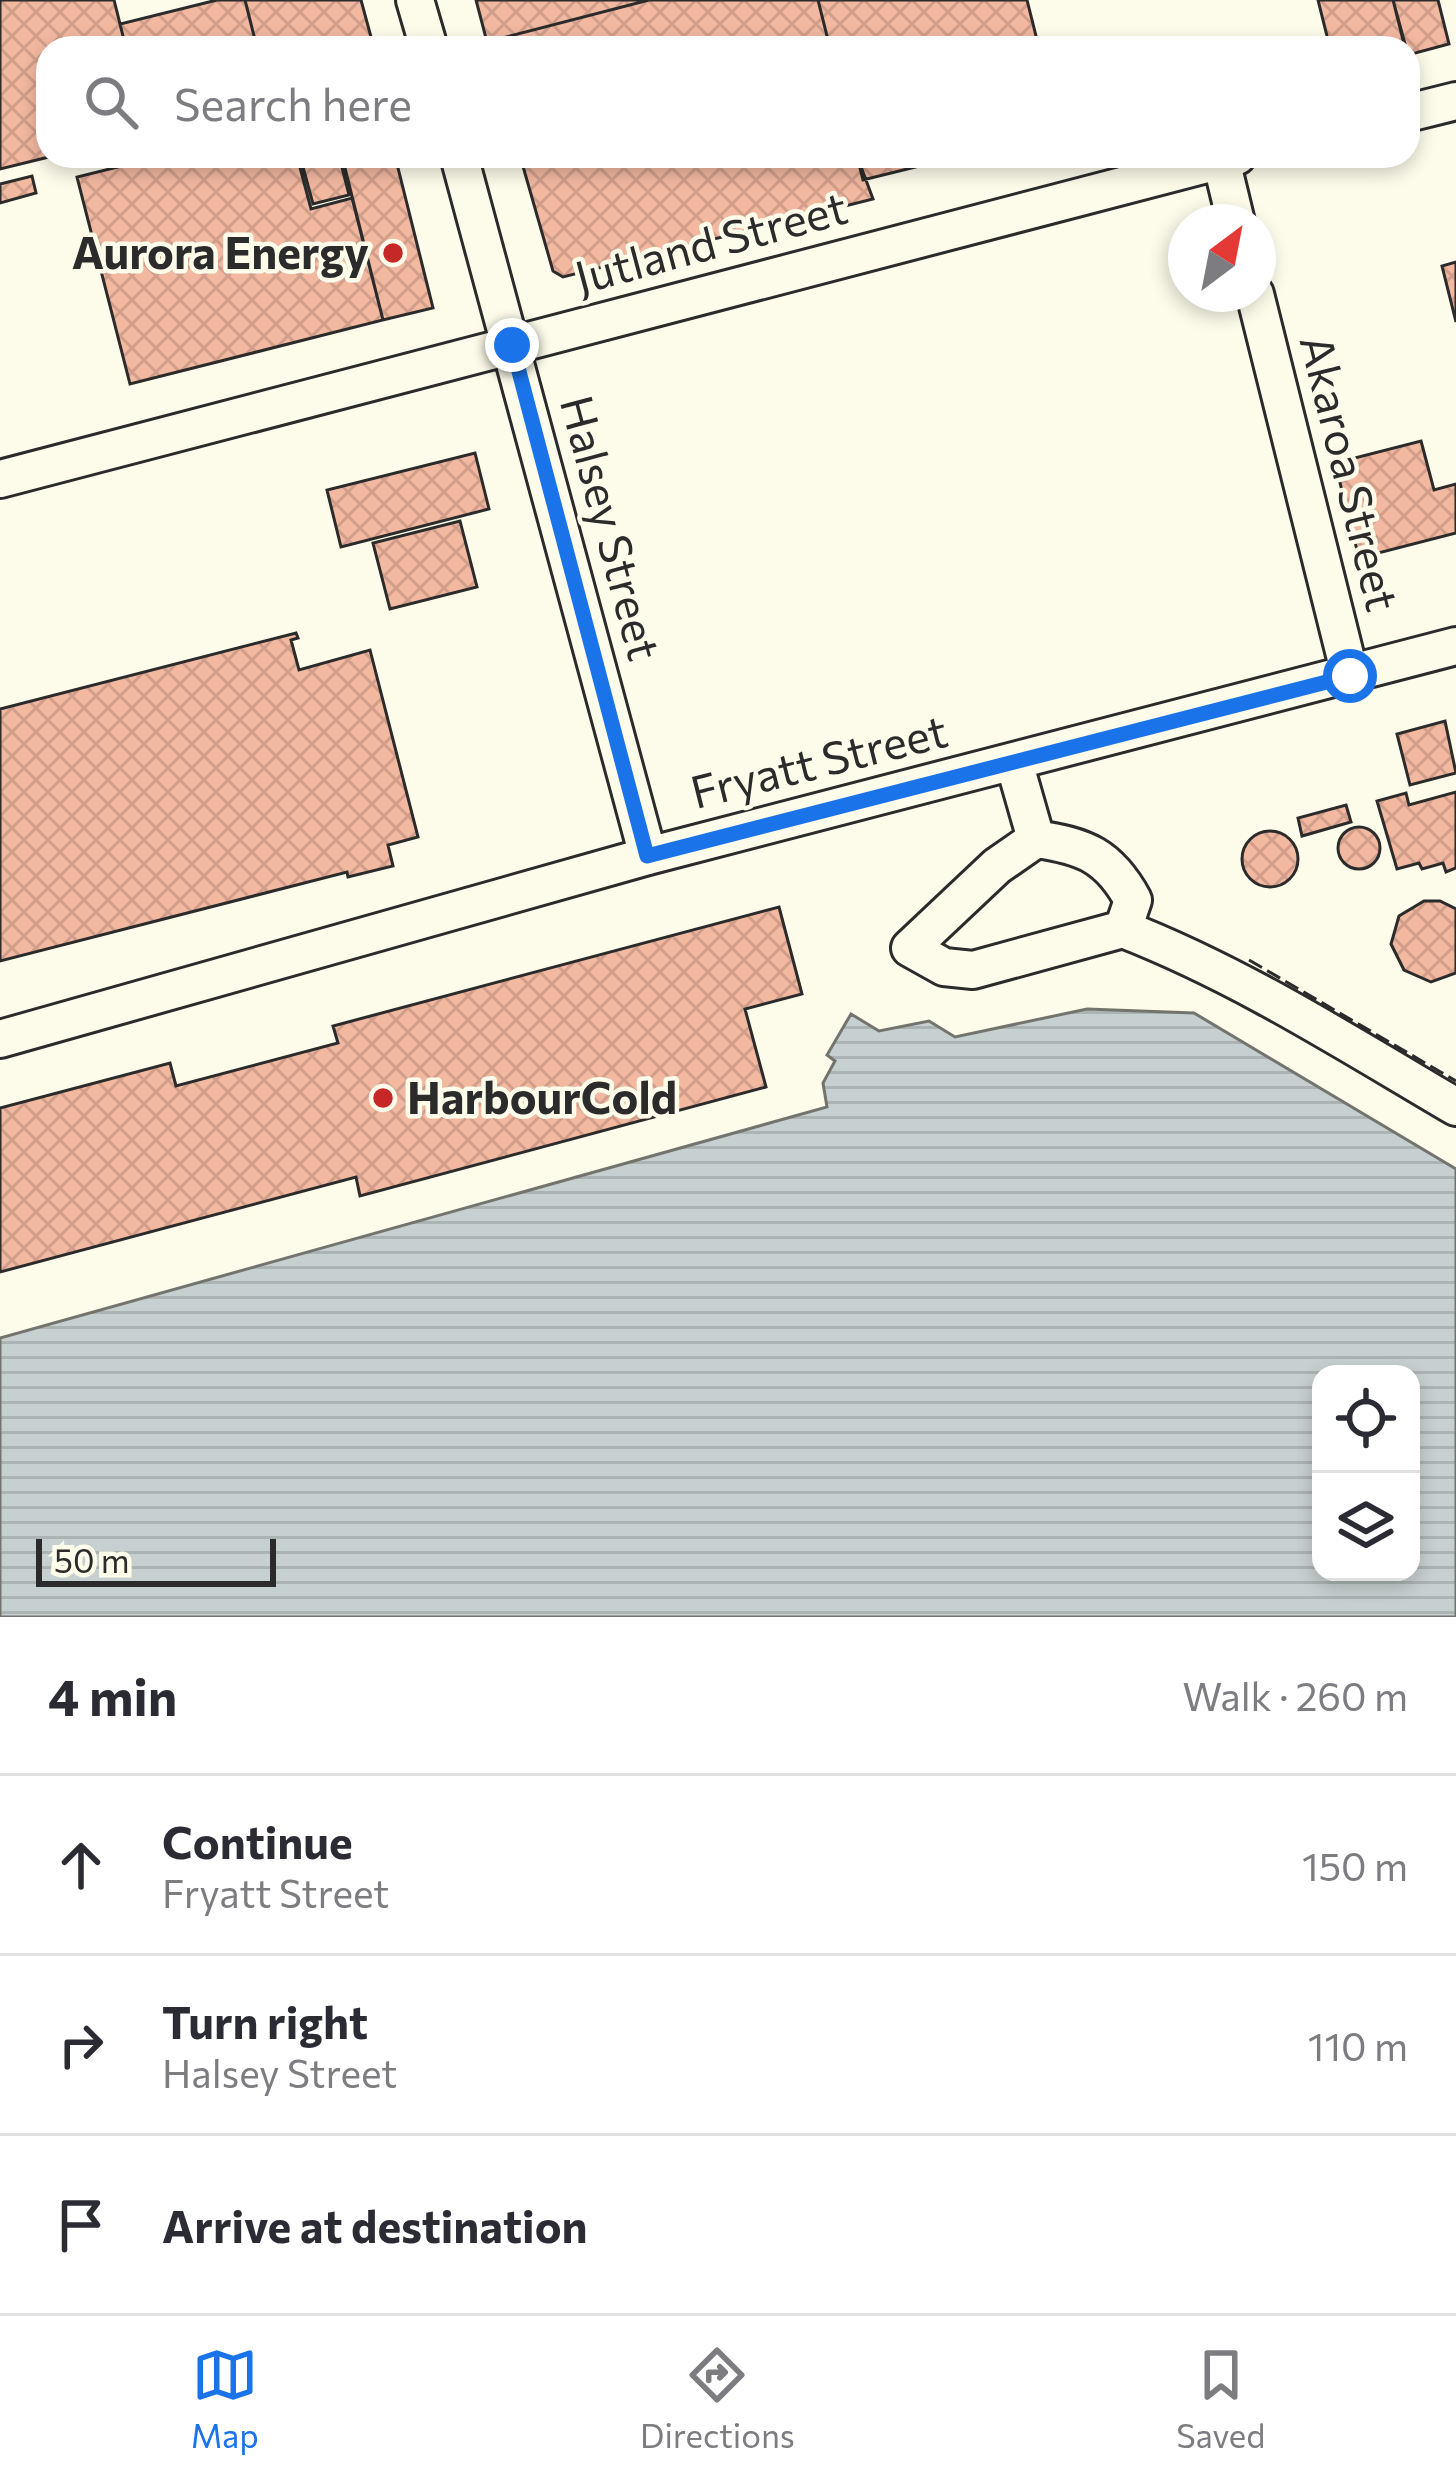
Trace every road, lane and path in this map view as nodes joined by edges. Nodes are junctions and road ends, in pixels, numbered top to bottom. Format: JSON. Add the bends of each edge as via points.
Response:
{"nodes":[{"id":1,"x":415,"y":0,"type":"edge"},
{"id":2,"x":426,"y":36,"type":"edge"},
{"id":3,"x":1456,"y":101,"type":"edge"},
{"id":4,"x":1420,"y":110,"type":"edge"},
{"id":5,"x":462,"y":168,"type":"edge"},
{"id":6,"x":1191,"y":168,"type":"edge"},
{"id":7,"x":1230,"y":168,"type":"edge"},
{"id":8,"x":1235,"y":204,"type":"edge"},
{"id":9,"x":1259,"y":312,"type":"edge"},
{"id":10,"x":512,"y":345,"type":"junction"},
{"id":11,"x":0,"y":478,"type":"edge"},
{"id":12,"x":1456,"y":646,"type":"edge"},
{"id":13,"x":1350,"y":676,"type":"junction"},
{"id":14,"x":1014,"y":762,"type":"junction"},
{"id":15,"x":1036,"y":839,"type":"junction"},
{"id":16,"x":647,"y":856,"type":"junction"},
{"id":17,"x":1128,"y":915,"type":"junction"},
{"id":18,"x":0,"y":1039,"type":"edge"},
{"id":19,"x":1456,"y":1107,"type":"edge"}],
"edges":[{"from":1,"to":2,"type":"street"},
{"from":3,"to":4,"type":"street"},
{"from":5,"to":10,"type":"street","name":"Halsey Street"},
{"from":6,"to":10,"type":"street","name":"Jutland Street"},
{"from":7,"to":8,"type":"street"},
{"from":9,"to":13,"type":"street","name":"Akaroa Street"},
{"from":10,"to":11,"type":"street","name":"Jutland Street"},
{"from":10,"to":16,"type":"street","name":"Halsey Street"},
{"from":12,"to":13,"type":"street","name":"Fryatt Street"},
{"from":13,"to":14,"type":"street","name":"Fryatt Street"},
{"from":14,"to":15,"type":"street"},
{"from":14,"to":16,"type":"street","name":"Fryatt Street"},
{"from":15,"to":17,"type":"street","via":[[1074,844],[1116,869]]},
{"from":15,"to":17,"type":"street","via":[[910,948],[944,967],[973,970]]},
{"from":16,"to":18,"type":"street","name":"Fryatt Street"},
{"from":17,"to":19,"type":"street"}]}
